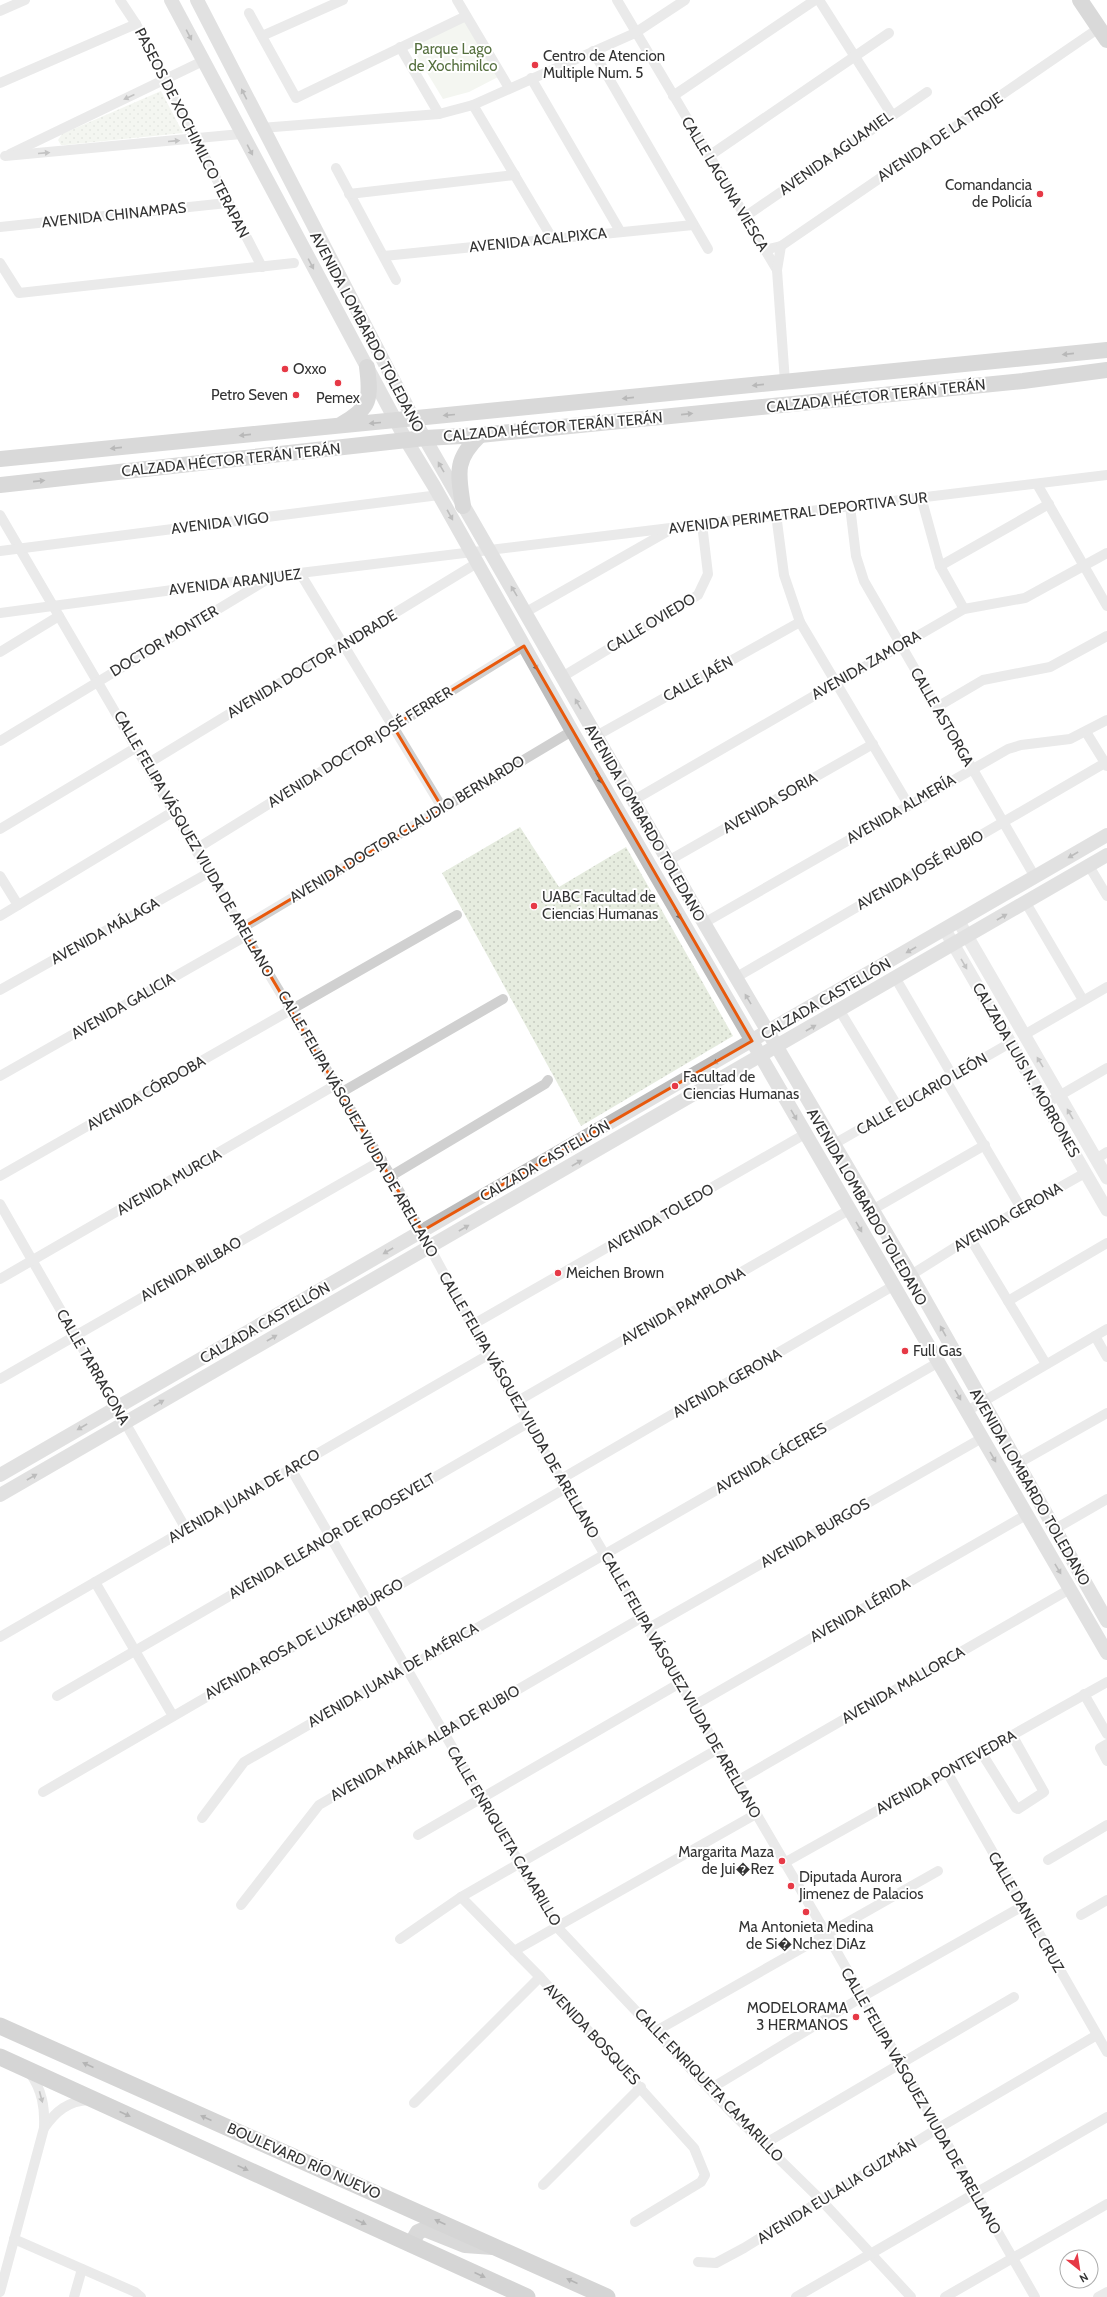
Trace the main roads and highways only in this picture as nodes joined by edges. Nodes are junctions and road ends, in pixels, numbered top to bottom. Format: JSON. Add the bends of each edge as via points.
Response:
{"nodes":[{"id":1,"x":171,"y":0,"type":"edge"},
{"id":2,"x":197,"y":0,"type":"edge"},
{"id":3,"x":1080,"y":0,"type":"edge"},
{"id":4,"x":1104,"y":33,"type":"edge"},
{"id":5,"x":227,"y":60,"type":"junction"},
{"id":6,"x":203,"y":61,"type":"junction"},
{"id":7,"x":1102,"y":351,"type":"edge"},
{"id":8,"x":367,"y":367,"type":"junction"},
{"id":9,"x":935,"y":367,"type":"junction"},
{"id":10,"x":1107,"y":370,"type":"edge"},
{"id":11,"x":1006,"y":383,"type":"junction"},
{"id":12,"x":820,"y":401,"type":"junction"},
{"id":13,"x":414,"y":418,"type":"junction"},
{"id":14,"x":395,"y":421,"type":"junction"},
{"id":15,"x":338,"y":426,"type":"junction"},
{"id":16,"x":480,"y":435,"type":"junction"},
{"id":17,"x":425,"y":438,"type":"junction"},
{"id":18,"x":406,"y":440,"type":"junction"},
{"id":19,"x":0,"y":459,"type":"edge"},
{"id":20,"x":0,"y":485,"type":"edge"},
{"id":21,"x":463,"y":506,"type":"junction"},
{"id":22,"x":572,"y":731,"type":"junction"},
{"id":23,"x":613,"y":765,"type":"junction"},
{"id":24,"x":624,"y":820,"type":"junction"},
{"id":25,"x":1107,"y":835,"type":"edge"},
{"id":26,"x":1107,"y":855,"type":"edge"},
{"id":27,"x":668,"y":861,"type":"junction"},
{"id":28,"x":664,"y":890,"type":"junction"},
{"id":29,"x":704,"y":923,"type":"junction"},
{"id":30,"x":768,"y":1032,"type":"junction"},
{"id":31,"x":752,"y":1041,"type":"junction"},
{"id":32,"x":777,"y":1047,"type":"junction"},
{"id":33,"x":761,"y":1057,"type":"junction"},
{"id":34,"x":0,"y":1475,"type":"edge"},
{"id":35,"x":0,"y":1495,"type":"edge"},
{"id":36,"x":1107,"y":1621,"type":"edge"},
{"id":37,"x":1107,"y":1653,"type":"edge"},
{"id":38,"x":3,"y":2028,"type":"edge"},
{"id":39,"x":0,"y":2057,"type":"edge"},
{"id":40,"x":411,"y":2244,"type":"junction"},
{"id":41,"x":497,"y":2247,"type":"junction"},
{"id":42,"x":527,"y":2297,"type":"edge"},
{"id":43,"x":607,"y":2297,"type":"edge"}],
"edges":[{"from":1,"to":6,"type":"main road","name":"AVENIDA LOMBARDO TOLEDANO","one_way":true},
{"from":2,"to":5,"type":"main road","name":"AVENIDA LOMBARDO TOLEDANO"},
{"from":3,"to":4,"type":"main road"},
{"from":5,"to":6,"type":"main road"},
{"from":13,"to":5,"type":"main road","name":"AVENIDA LOMBARDO TOLEDANO","one_way":true},
{"from":6,"to":8,"type":"main road","name":"AVENIDA LOMBARDO TOLEDANO","one_way":true},
{"from":7,"to":9,"type":"main road","name":"CALZADA HÉCTOR TERÁN TERÁN","one_way":true},
{"from":7,"to":11,"type":"main road","via":[[1097,362],[1090,367],[1021,376]]},
{"from":8,"to":14,"type":"main road","name":"AVENIDA LOMBARDO TOLEDANO"},
{"from":8,"to":15,"type":"main road","via":[[369,400],[363,409]]},
{"from":9,"to":12,"type":"main road","via":[[884,381],[828,388],[821,391]]},
{"from":9,"to":13,"type":"main road","name":"CALZADA HÉCTOR TERÁN TERÁN","one_way":true},
{"from":10,"to":11,"type":"main road","name":"CALZADA HÉCTOR TERÁN TERÁN"},
{"from":11,"to":12,"type":"main road","name":"CALZADA HÉCTOR TERÁN TERÁN"},
{"from":16,"to":12,"type":"main road","name":"CALZADA HÉCTOR TERÁN TERÁN","one_way":true},
{"from":13,"to":14,"type":"main road","name":"CALZADA HÉCTOR TERÁN TERÁN"},
{"from":13,"to":17,"type":"main road","name":"AVENIDA LOMBARDO TOLEDANO"},
{"from":14,"to":15,"type":"main road","name":"CALZADA HÉCTOR TERÁN TERÁN","one_way":true},
{"from":14,"to":18,"type":"main road","name":"AVENIDA LOMBARDO TOLEDANO"},
{"from":15,"to":19,"type":"main road","name":"CALZADA HÉCTOR TERÁN TERÁN","one_way":true},
{"from":16,"to":17,"type":"main road","name":"CALZADA HÉCTOR TERÁN TERÁN"},
{"from":16,"to":21,"type":"main road","via":[[466,448],[458,473]]},
{"from":17,"to":18,"type":"main road","name":"CALZADA HÉCTOR TERÁN TERÁN"},
{"from":21,"to":17,"type":"main road","name":"AVENIDA LOMBARDO TOLEDANO","one_way":true},
{"from":20,"to":18,"type":"main road","name":"CALZADA HÉCTOR TERÁN TERÁN","one_way":true},
{"from":18,"to":22,"type":"main road","name":"AVENIDA LOMBARDO TOLEDANO","one_way":true},
{"from":23,"to":21,"type":"main road","name":"AVENIDA LOMBARDO TOLEDANO","one_way":true},
{"from":22,"to":23,"type":"main road","via":[[581,728],[586,730],[604,757]]},
{"from":22,"to":24,"type":"main road","name":"AVENIDA LOMBARDO TOLEDANO","one_way":true},
{"from":23,"to":27,"type":"main road","name":"AVENIDA LOMBARDO TOLEDANO"},
{"from":24,"to":27,"type":"main road","via":[[635,830],[654,858],[661,862]]},
{"from":24,"to":28,"type":"main road","name":"AVENIDA LOMBARDO TOLEDANO"},
{"from":25,"to":30,"type":"main road","name":"CALZADA CASTELLÓN","one_way":true},
{"from":32,"to":26,"type":"main road","name":"CALZADA CASTELLÓN","one_way":true},
{"from":27,"to":29,"type":"main road","name":"AVENIDA LOMBARDO TOLEDANO"},
{"from":28,"to":29,"type":"main road","via":[[677,889],[694,914]]},
{"from":28,"to":31,"type":"main road","name":"AVENIDA LOMBARDO TOLEDANO","one_way":true},
{"from":30,"to":29,"type":"main road","name":"AVENIDA LOMBARDO TOLEDANO","one_way":true},
{"from":30,"to":31,"type":"main road","name":"CALZADA CASTELLÓN"},
{"from":30,"to":32,"type":"main road","name":"AVENIDA LOMBARDO TOLEDANO"},
{"from":31,"to":33,"type":"main road","name":"AVENIDA LOMBARDO TOLEDANO"},
{"from":31,"to":34,"type":"main road","name":"CALZADA CASTELLÓN","one_way":true},
{"from":32,"to":33,"type":"main road","name":"CALZADA CASTELLÓN"},
{"from":36,"to":32,"type":"main road","name":"AVENIDA LOMBARDO TOLEDANO","one_way":true,"via":[[911,1275]]},
{"from":35,"to":33,"type":"main road","name":"CALZADA CASTELLÓN","one_way":true},
{"from":33,"to":37,"type":"main road","name":"AVENIDA LOMBARDO TOLEDANO","one_way":true},
{"from":41,"to":38,"type":"highway","name":"BOULEVARD RÍO NUEVO","one_way":true},
{"from":39,"to":40,"type":"highway","name":"BOULEVARD RÍO NUEVO","one_way":true},
{"from":40,"to":41,"type":"main road","via":[[418,2232],[425,2230],[465,2245]]},
{"from":40,"to":42,"type":"highway","name":"BOULEVARD RÍO NUEVO","one_way":true},
{"from":43,"to":41,"type":"highway","name":"BOULEVARD RÍO NUEVO","one_way":true}]}
